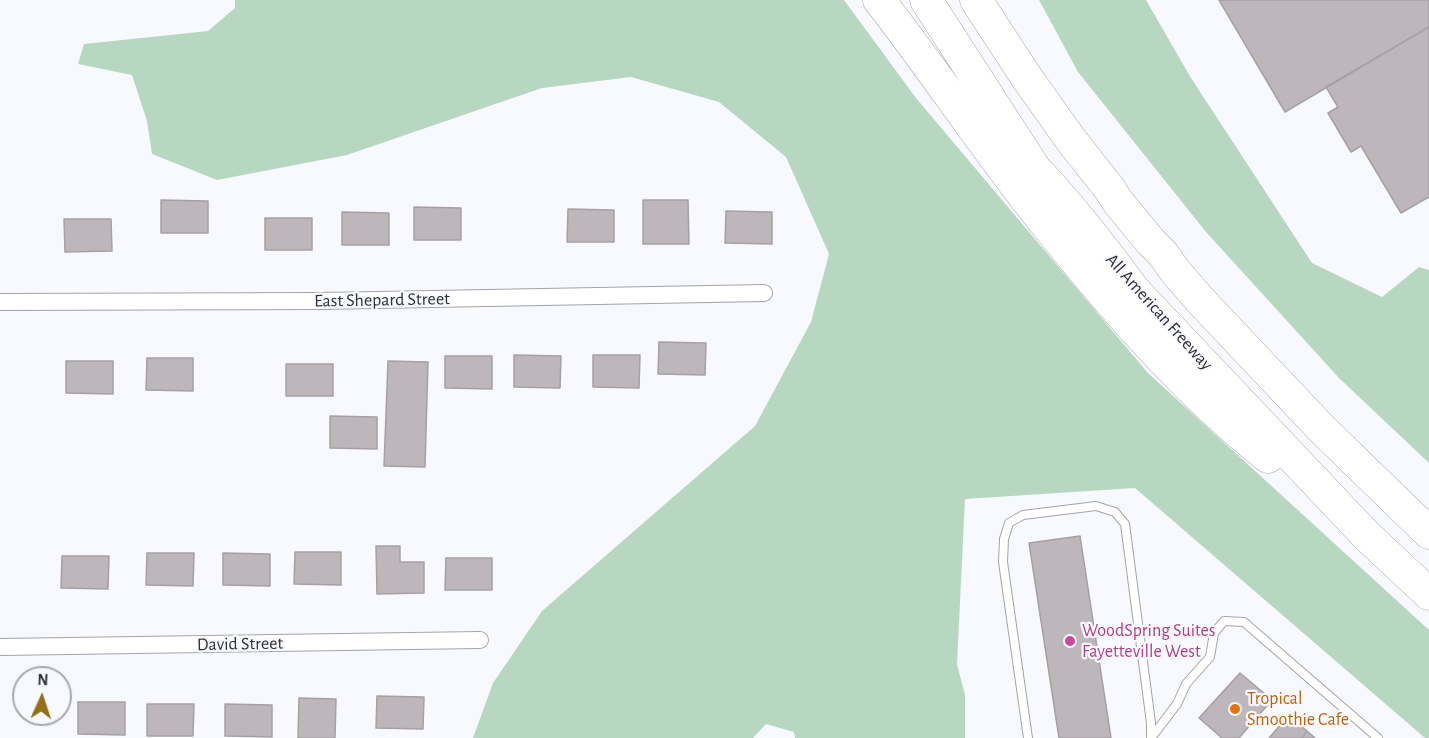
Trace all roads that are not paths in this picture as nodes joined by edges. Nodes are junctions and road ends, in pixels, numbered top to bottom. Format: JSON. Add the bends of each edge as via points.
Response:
{"nodes":[{"id":1,"x":879,"y":0,"type":"edge"},
{"id":2,"x":926,"y":0,"type":"edge"},
{"id":3,"x":976,"y":0,"type":"edge"},
{"id":4,"x":997,"y":0,"type":"edge"},
{"id":5,"x":1027,"y":78,"type":"junction"},
{"id":6,"x":764,"y":293,"type":"dead end"},
{"id":7,"x":0,"y":302,"type":"edge"},
{"id":8,"x":1429,"y":533,"type":"edge"},
{"id":9,"x":1367,"y":536,"type":"junction"},
{"id":10,"x":1429,"y":594,"type":"edge"},
{"id":11,"x":480,"y":640,"type":"dead end"},
{"id":12,"x":0,"y":646,"type":"edge"},
{"id":13,"x":1028,"y":738,"type":"edge"},
{"id":14,"x":1151,"y":738,"type":"edge"},
{"id":15,"x":1378,"y":738,"type":"edge"}],
"edges":[{"from":1,"to":9,"type":"highway","via":[[1044,222],[1103,294],[1222,418]]},
{"from":2,"to":9,"type":"highway","name":"All American Freeway","via":[[1035,168],[1134,290]]},
{"from":3,"to":5,"type":"highway"},
{"from":4,"to":5,"type":"highway"},
{"from":5,"to":8,"type":"highway","via":[[1118,202],[1201,301],[1321,428]]},
{"from":6,"to":7,"type":"street","name":"East Shepard Street"},
{"from":9,"to":10,"type":"highway","name":"All American Freeway"},
{"from":11,"to":12,"type":"street","name":"David Street"},
{"from":13,"to":14,"type":"lane","via":[[1003,562],[1004,539],[1009,524],[1023,515],[1096,506],[1115,512],[1125,524]]},
{"from":14,"to":15,"type":"lane","via":[[1177,704],[1186,684],[1210,657],[1214,633],[1224,621],[1244,622]]}]}
